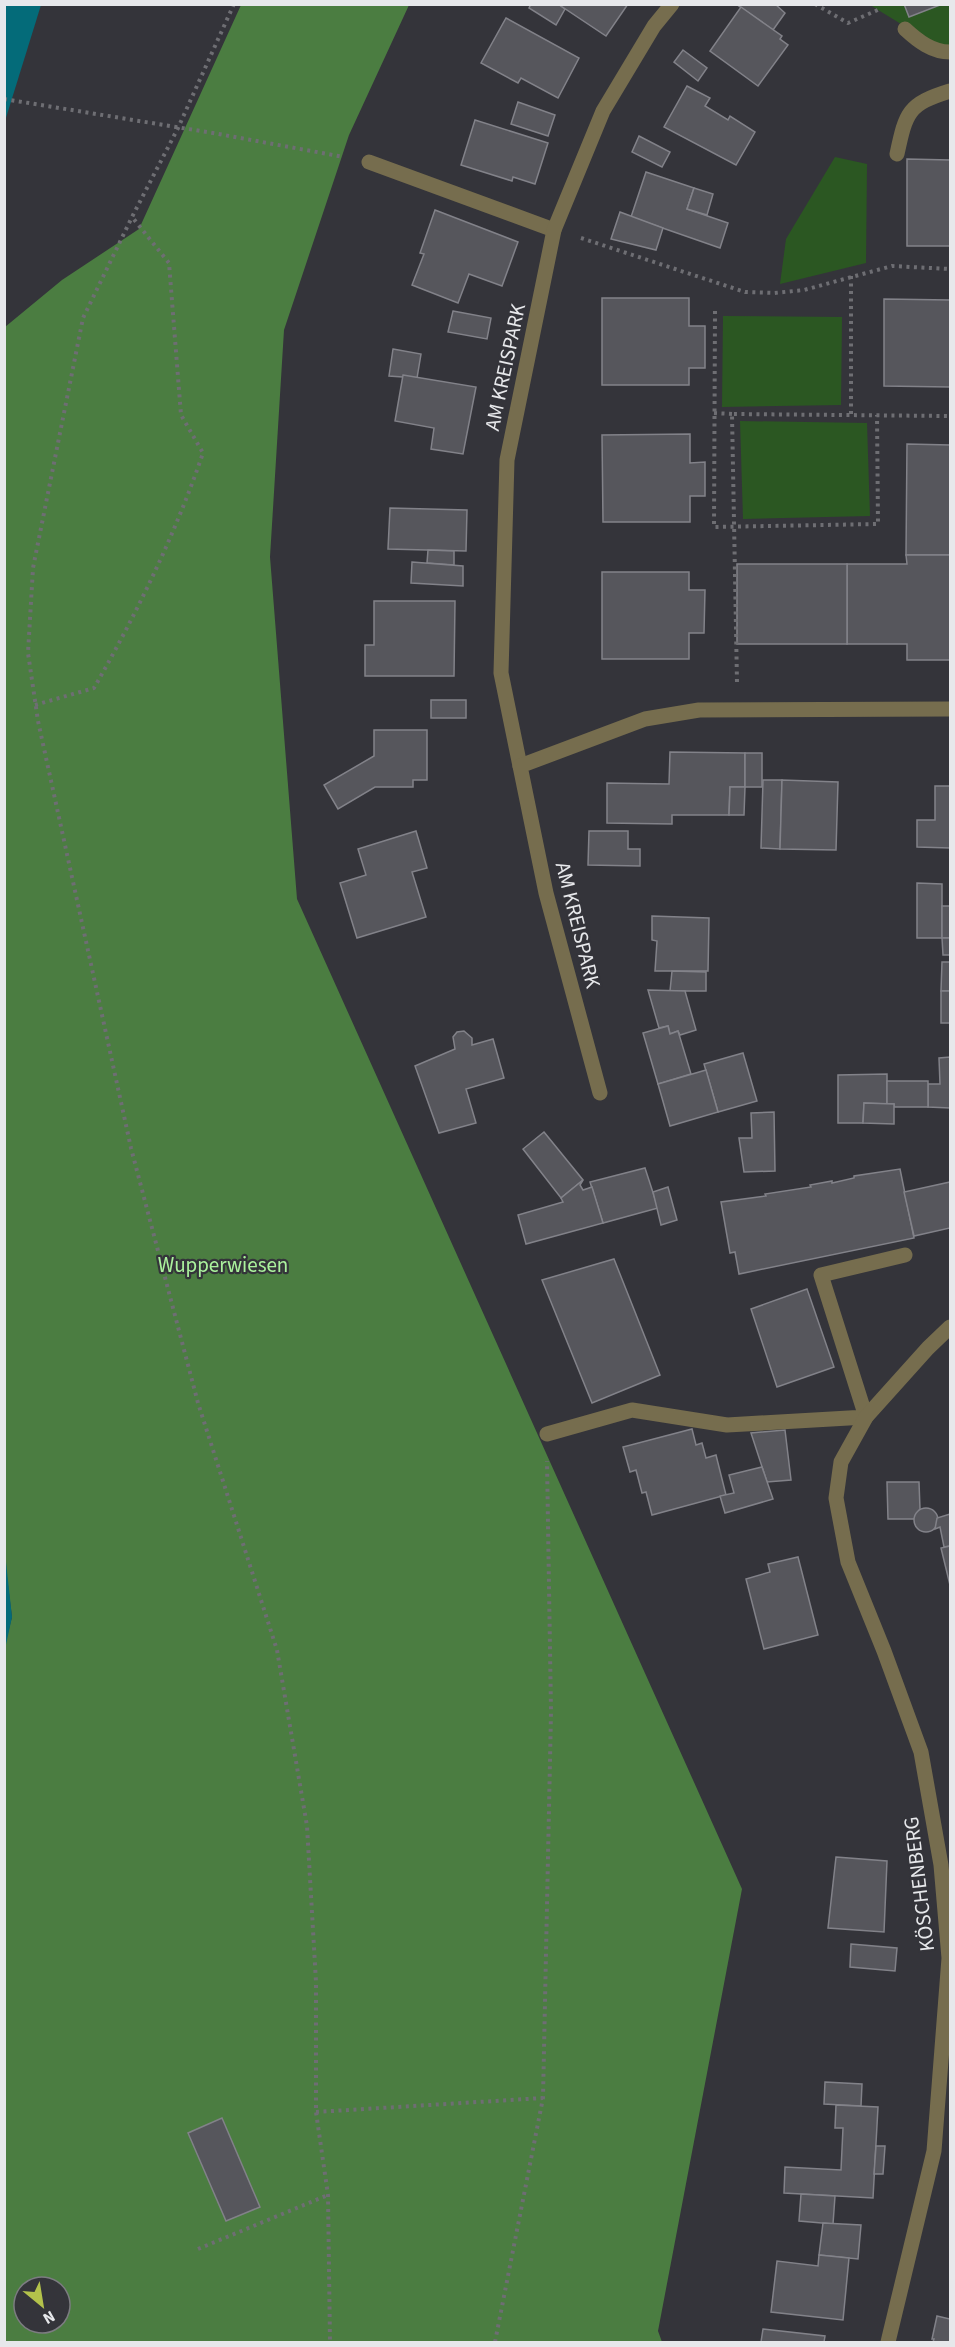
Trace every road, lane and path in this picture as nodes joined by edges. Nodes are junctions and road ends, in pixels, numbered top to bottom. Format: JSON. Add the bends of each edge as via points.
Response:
{"nodes":[{"id":1,"x":234,"y":4,"type":"edge"},
{"id":2,"x":672,"y":4,"type":"edge"},
{"id":3,"x":815,"y":4,"type":"edge"},
{"id":4,"x":880,"y":9,"type":"dead end"},
{"id":5,"x":905,"y":29,"type":"dead end"},
{"id":6,"x":951,"y":52,"type":"edge"},
{"id":7,"x":951,"y":91,"type":"edge"},
{"id":8,"x":4,"y":99,"type":"edge"},
{"id":9,"x":178,"y":128,"type":"junction"},
{"id":10,"x":897,"y":153,"type":"dead end"},
{"id":11,"x":369,"y":162,"type":"joint"},
{"id":12,"x":132,"y":217,"type":"junction"},
{"id":13,"x":554,"y":230,"type":"junction"},
{"id":14,"x":951,"y":269,"type":"edge"},
{"id":15,"x":851,"y":276,"type":"junction"},
{"id":16,"x":715,"y":311,"type":"dead end"},
{"id":17,"x":714,"y":413,"type":"junction"},
{"id":18,"x":732,"y":414,"type":"junction"},
{"id":19,"x":851,"y":415,"type":"junction"},
{"id":20,"x":877,"y":415,"type":"junction"},
{"id":21,"x":951,"y":416,"type":"edge"},
{"id":22,"x":734,"y":527,"type":"junction"},
{"id":23,"x":35,"y":705,"type":"junction"},
{"id":24,"x":951,"y":709,"type":"edge"},
{"id":25,"x":737,"y":710,"type":"junction"},
{"id":26,"x":520,"y":766,"type":"junction"},
{"id":27,"x":600,"y":1093,"type":"dead end"},
{"id":28,"x":905,"y":1255,"type":"dead end"},
{"id":29,"x":951,"y":1327,"type":"edge"},
{"id":30,"x":866,"y":1417,"type":"junction"},
{"id":31,"x":547,"y":1434,"type":"joint"},
{"id":32,"x":543,"y":2098,"type":"junction"},
{"id":33,"x":316,"y":2112,"type":"junction"},
{"id":34,"x":328,"y":2195,"type":"junction"},
{"id":35,"x":198,"y":2249,"type":"dead end"},
{"id":36,"x":330,"y":2343,"type":"edge"},
{"id":37,"x":495,"y":2343,"type":"edge"},
{"id":38,"x":888,"y":2343,"type":"edge"}],
"edges":[{"from":1,"to":9,"type":"path"},
{"from":2,"to":13,"type":"street","name":"AM KREISPARK","via":[[654,26],[603,111]]},
{"from":3,"to":4,"type":"path","via":[[848,23]]},
{"from":5,"to":6,"type":"street","via":[[920,43]]},
{"from":7,"to":10,"type":"street","via":[[926,98],[905,118]]},
{"from":8,"to":9,"type":"path"},
{"from":9,"to":11,"type":"path"},
{"from":9,"to":12,"type":"path"},
{"from":11,"to":13,"type":"street"},
{"from":12,"to":23,"type":"path","via":[[83,318],[33,568],[28,653]]},
{"from":12,"to":23,"type":"path","via":[[169,263],[181,415],[203,453],[188,497],[130,626],[94,688]]},
{"from":13,"to":15,"type":"path","via":[[745,292],[804,290]]},
{"from":13,"to":26,"type":"street","name":"AM KREISPARK","via":[[507,460],[501,673]]},
{"from":14,"to":15,"type":"path","via":[[892,266]]},
{"from":15,"to":19,"type":"path"},
{"from":16,"to":17,"type":"path"},
{"from":17,"to":18,"type":"path"},
{"from":17,"to":22,"type":"path","via":[[714,527]]},
{"from":18,"to":19,"type":"path"},
{"from":18,"to":22,"type":"path"},
{"from":19,"to":20,"type":"path"},
{"from":20,"to":21,"type":"path"},
{"from":20,"to":22,"type":"path","via":[[878,524]]},
{"from":22,"to":25,"type":"path"},
{"from":23,"to":33,"type":"path","via":[[131,1148],[198,1403],[277,1650],[307,1826],[316,1982]]},
{"from":24,"to":25,"type":"street"},
{"from":25,"to":26,"type":"street","via":[[699,710],[645,719]]},
{"from":26,"to":27,"type":"street","name":"AM KREISPARK","via":[[546,893]]},
{"from":28,"to":30,"type":"street","via":[[821,1275]]},
{"from":29,"to":30,"type":"street","name":"KÖSCHENBERG"},
{"from":30,"to":31,"type":"street","via":[[726,1425],[632,1410]]},
{"from":30,"to":38,"type":"street","name":"KÖSCHENBERG","via":[[841,1462],[836,1498],[848,1562],[921,1752],[942,1865],[949,1958],[934,2151]]},
{"from":31,"to":32,"type":"path","via":[[551,1712]]},
{"from":32,"to":33,"type":"path"},
{"from":32,"to":37,"type":"path"},
{"from":33,"to":34,"type":"path"},
{"from":34,"to":35,"type":"path"},
{"from":34,"to":36,"type":"path"}]}
